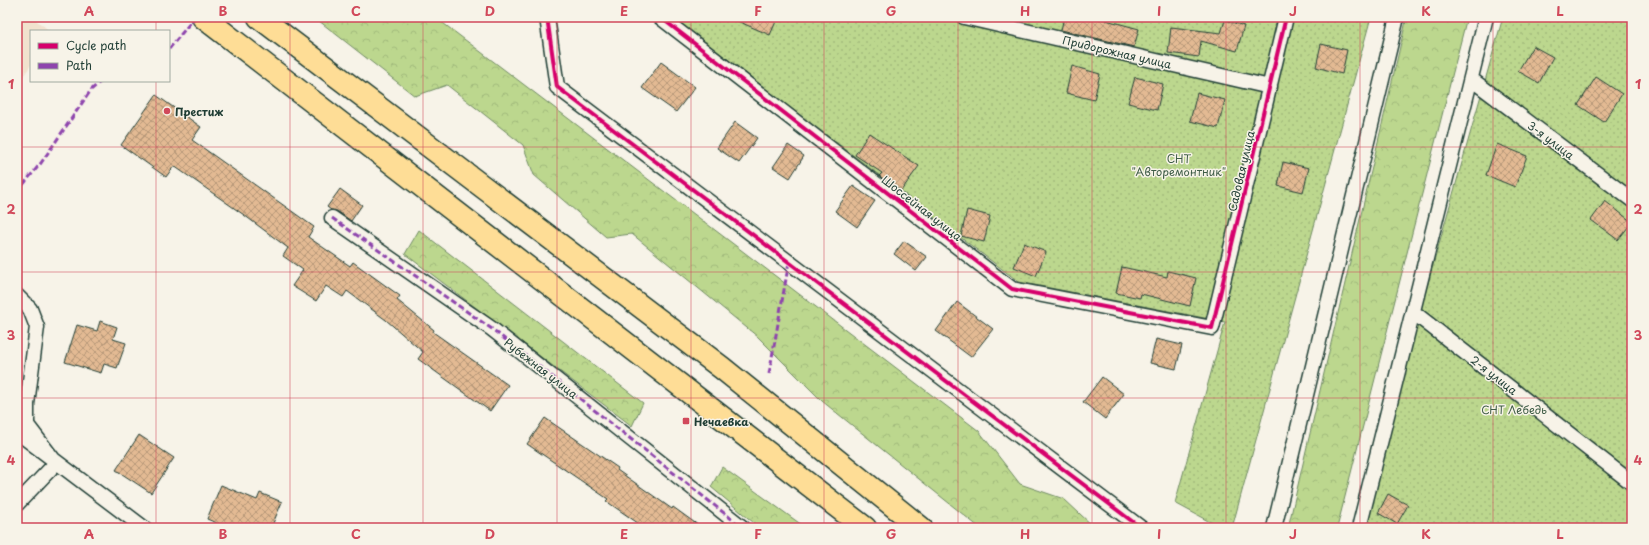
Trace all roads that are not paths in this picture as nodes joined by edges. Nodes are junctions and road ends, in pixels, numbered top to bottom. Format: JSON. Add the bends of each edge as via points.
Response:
{"nodes":[{"id":1,"x":203,"y":17,"type":"edge"},
{"id":2,"x":260,"y":17,"type":"edge"},
{"id":3,"x":547,"y":17,"type":"edge"},
{"id":4,"x":660,"y":17,"type":"edge"},
{"id":5,"x":964,"y":17,"type":"edge"},
{"id":6,"x":1286,"y":17,"type":"edge"},
{"id":7,"x":1397,"y":17,"type":"edge"},
{"id":8,"x":1486,"y":17,"type":"edge"},
{"id":9,"x":1471,"y":79,"type":"junction"},
{"id":10,"x":1270,"y":87,"type":"junction"},
{"id":11,"x":1632,"y":200,"type":"edge"},
{"id":12,"x":332,"y":218,"type":"dead end"},
{"id":13,"x":17,"y":296,"type":"edge"},
{"id":14,"x":1413,"y":312,"type":"junction"},
{"id":15,"x":1212,"y":328,"type":"joint"},
{"id":16,"x":17,"y":432,"type":"edge"},
{"id":17,"x":56,"y":463,"type":"junction"},
{"id":18,"x":1632,"y":483,"type":"edge"},
{"id":19,"x":17,"y":504,"type":"edge"},
{"id":20,"x":144,"y":528,"type":"edge"},
{"id":21,"x":743,"y":528,"type":"edge"},
{"id":22,"x":865,"y":528,"type":"edge"},
{"id":23,"x":922,"y":528,"type":"edge"},
{"id":24,"x":1141,"y":528,"type":"edge"},
{"id":25,"x":1274,"y":528,"type":"edge"},
{"id":26,"x":1359,"y":528,"type":"edge"}],
"edges":[{"from":1,"to":22,"type":"highway"},
{"from":2,"to":23,"type":"highway","via":[[722,368]]},
{"from":3,"to":24,"type":"street","via":[[557,87]]},
{"from":4,"to":15,"type":"street","name":"Шоссейная улица","via":[[1012,288]]},
{"from":5,"to":10,"type":"street","name":"Придорожная улица"},
{"from":6,"to":10,"type":"street","name":"Садовая улица"},
{"from":7,"to":25,"type":"street"},
{"from":8,"to":9,"type":"street"},
{"from":9,"to":11,"type":"street","name":"3-я улица"},
{"from":9,"to":14,"type":"street"},
{"from":10,"to":15,"type":"street","name":"Садовая улица"},
{"from":12,"to":21,"type":"street","name":"Рубежная улица","via":[[492,329]]},
{"from":13,"to":17,"type":"street","via":[[30,309],[37,327],[27,404],[27,425]]},
{"from":14,"to":18,"type":"street","name":"2-я улица"},
{"from":14,"to":26,"type":"street"},
{"from":16,"to":17,"type":"street"},
{"from":17,"to":19,"type":"street"},
{"from":17,"to":20,"type":"street"}]}
